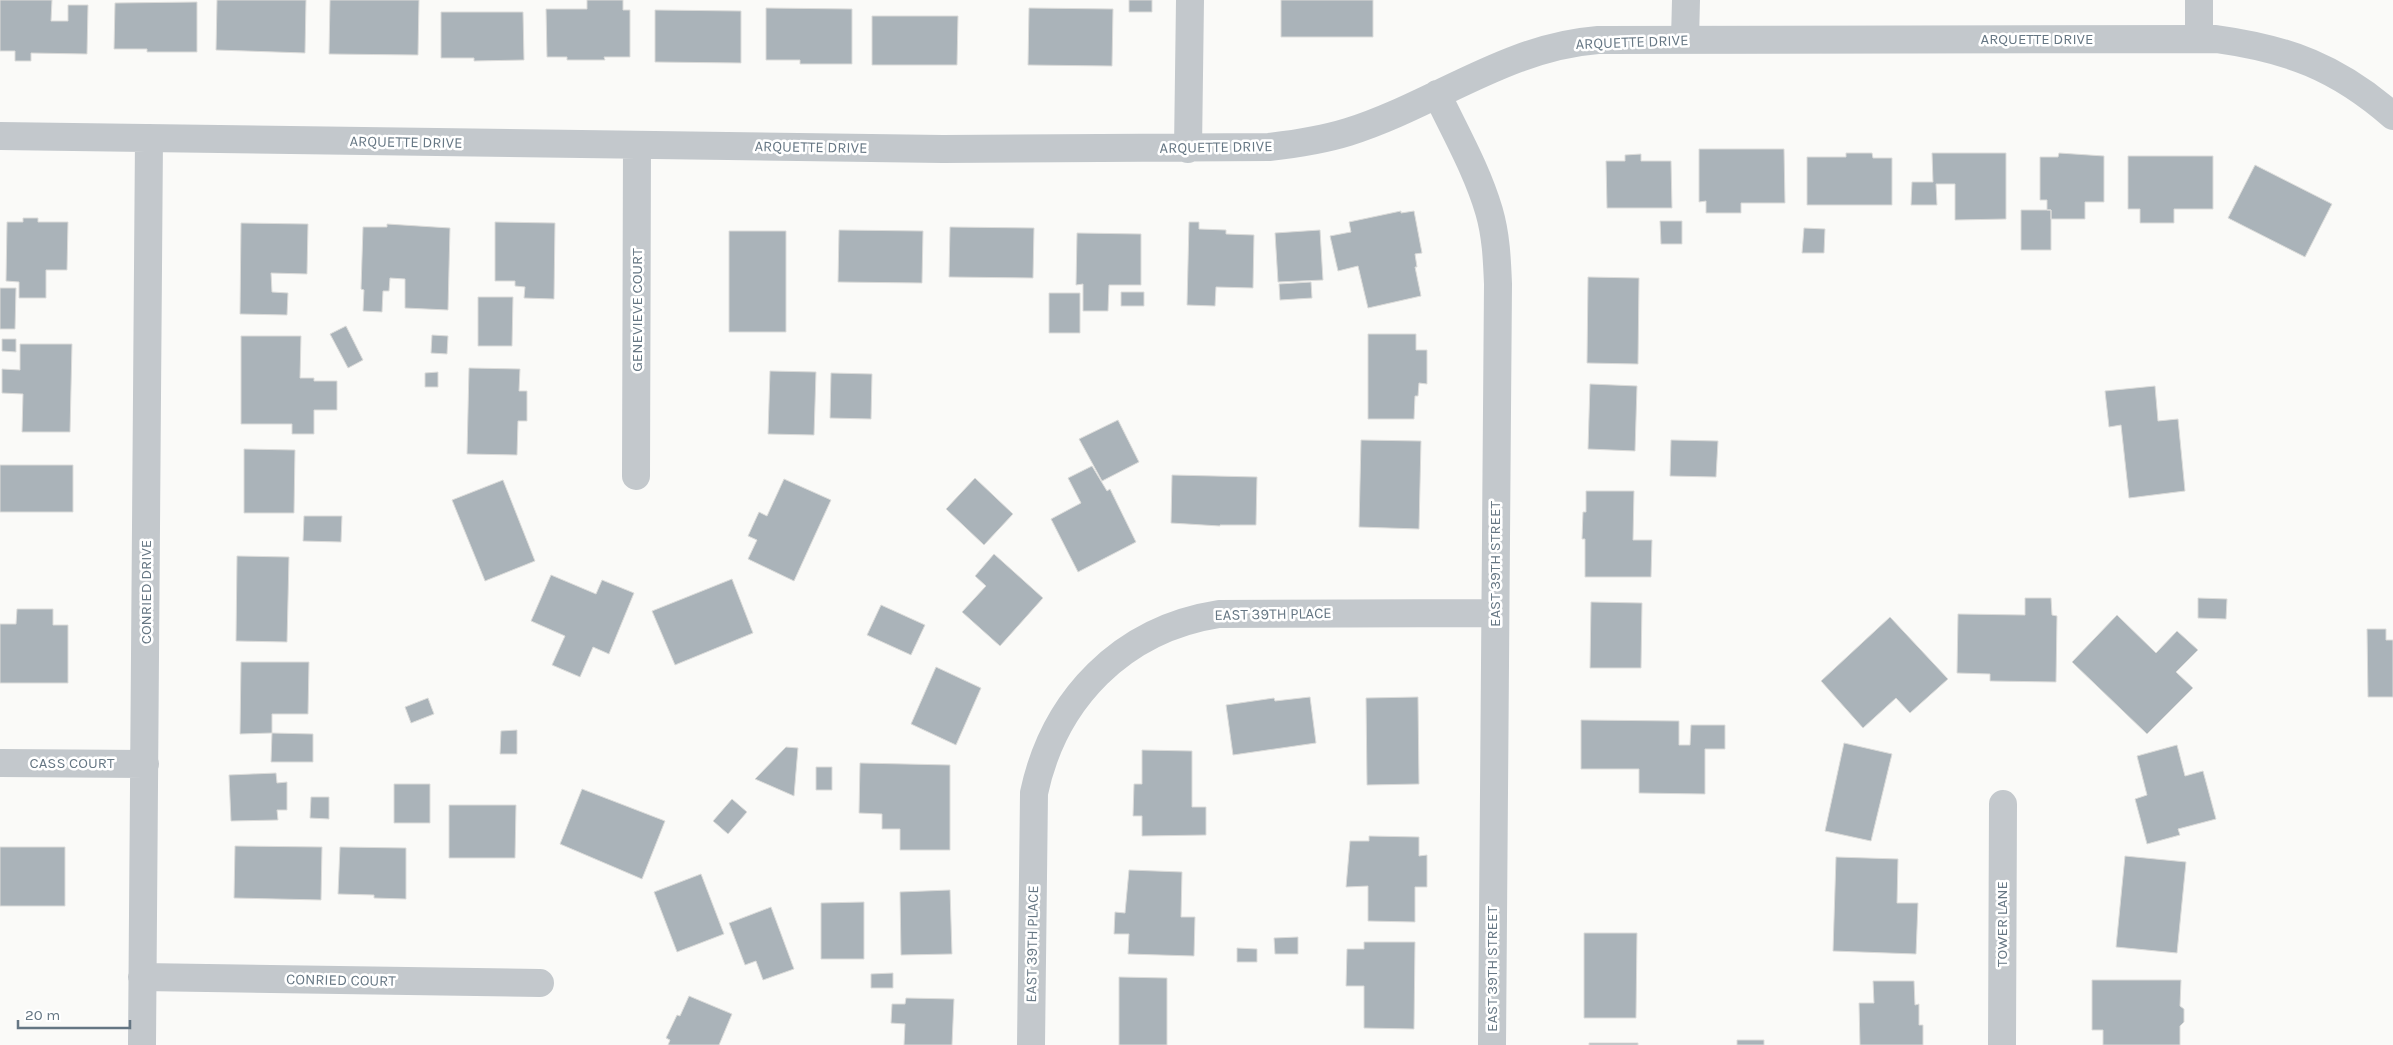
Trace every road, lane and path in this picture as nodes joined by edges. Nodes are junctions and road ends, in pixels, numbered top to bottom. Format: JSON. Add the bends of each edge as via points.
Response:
{"nodes":[{"id":1,"x":1190,"y":0,"type":"edge"},
{"id":2,"x":1686,"y":0,"type":"edge"},
{"id":3,"x":2199,"y":0,"type":"edge"},
{"id":4,"x":2199,"y":38,"type":"junction"},
{"id":5,"x":1685,"y":40,"type":"junction"},
{"id":6,"x":1438,"y":94,"type":"junction"},
{"id":7,"x":2393,"y":116,"type":"edge"},
{"id":8,"x":0,"y":136,"type":"edge"},
{"id":9,"x":149,"y":138,"type":"junction"},
{"id":10,"x":638,"y":145,"type":"junction"},
{"id":11,"x":1188,"y":149,"type":"junction"},
{"id":12,"x":636,"y":476,"type":"dead end"},
{"id":13,"x":1494,"y":614,"type":"junction"},
{"id":14,"x":0,"y":763,"type":"edge"},
{"id":15,"x":145,"y":764,"type":"junction"},
{"id":16,"x":2003,"y":804,"type":"dead end"},
{"id":17,"x":142,"y":977,"type":"junction"},
{"id":18,"x":540,"y":983,"type":"dead end"},
{"id":19,"x":142,"y":1045,"type":"edge"},
{"id":20,"x":1031,"y":1045,"type":"edge"},
{"id":21,"x":1492,"y":1045,"type":"edge"},
{"id":22,"x":2002,"y":1045,"type":"edge"}],
"edges":[{"from":1,"to":11,"type":"street"},
{"from":2,"to":5,"type":"street"},
{"from":3,"to":4,"type":"street"},
{"from":4,"to":5,"type":"street","name":"ARQUETTE DRIVE"},
{"from":4,"to":7,"type":"street","name":"ARQUETTE DRIVE","via":[[2252,44],[2303,58],[2352,83]]},
{"from":5,"to":6,"type":"street","name":"ARQUETTE DRIVE","via":[[1598,40],[1547,48]]},
{"from":6,"to":11,"type":"street","name":"ARQUETTE DRIVE","via":[[1376,121],[1317,140],[1269,147]]},
{"from":6,"to":13,"type":"street","name":"EAST 39TH STREET","via":[[1489,211],[1496,247]]},
{"from":8,"to":9,"type":"street","name":"ARQUETTE DRIVE"},
{"from":9,"to":10,"type":"street","name":"ARQUETTE DRIVE"},
{"from":9,"to":15,"type":"street","name":"CONRIED DRIVE"},
{"from":10,"to":11,"type":"street","name":"ARQUETTE DRIVE"},
{"from":10,"to":12,"type":"street","name":"GENEVIEVE COURT"},
{"from":13,"to":20,"type":"street","name":"EAST 39TH PLACE","via":[[1219,614],[1185,621],[1154,634],[1097,673],[1056,728],[1034,793]]},
{"from":13,"to":21,"type":"street","name":"EAST 39TH STREET"},
{"from":14,"to":15,"type":"street","name":"CASS COURT"},
{"from":15,"to":17,"type":"street","name":"CONRIED DRIVE"},
{"from":16,"to":22,"type":"street","name":"TOWER LANE"},
{"from":17,"to":18,"type":"street","name":"CONRIED COURT"},
{"from":17,"to":19,"type":"street","name":"CONRIED DRIVE"}]}
